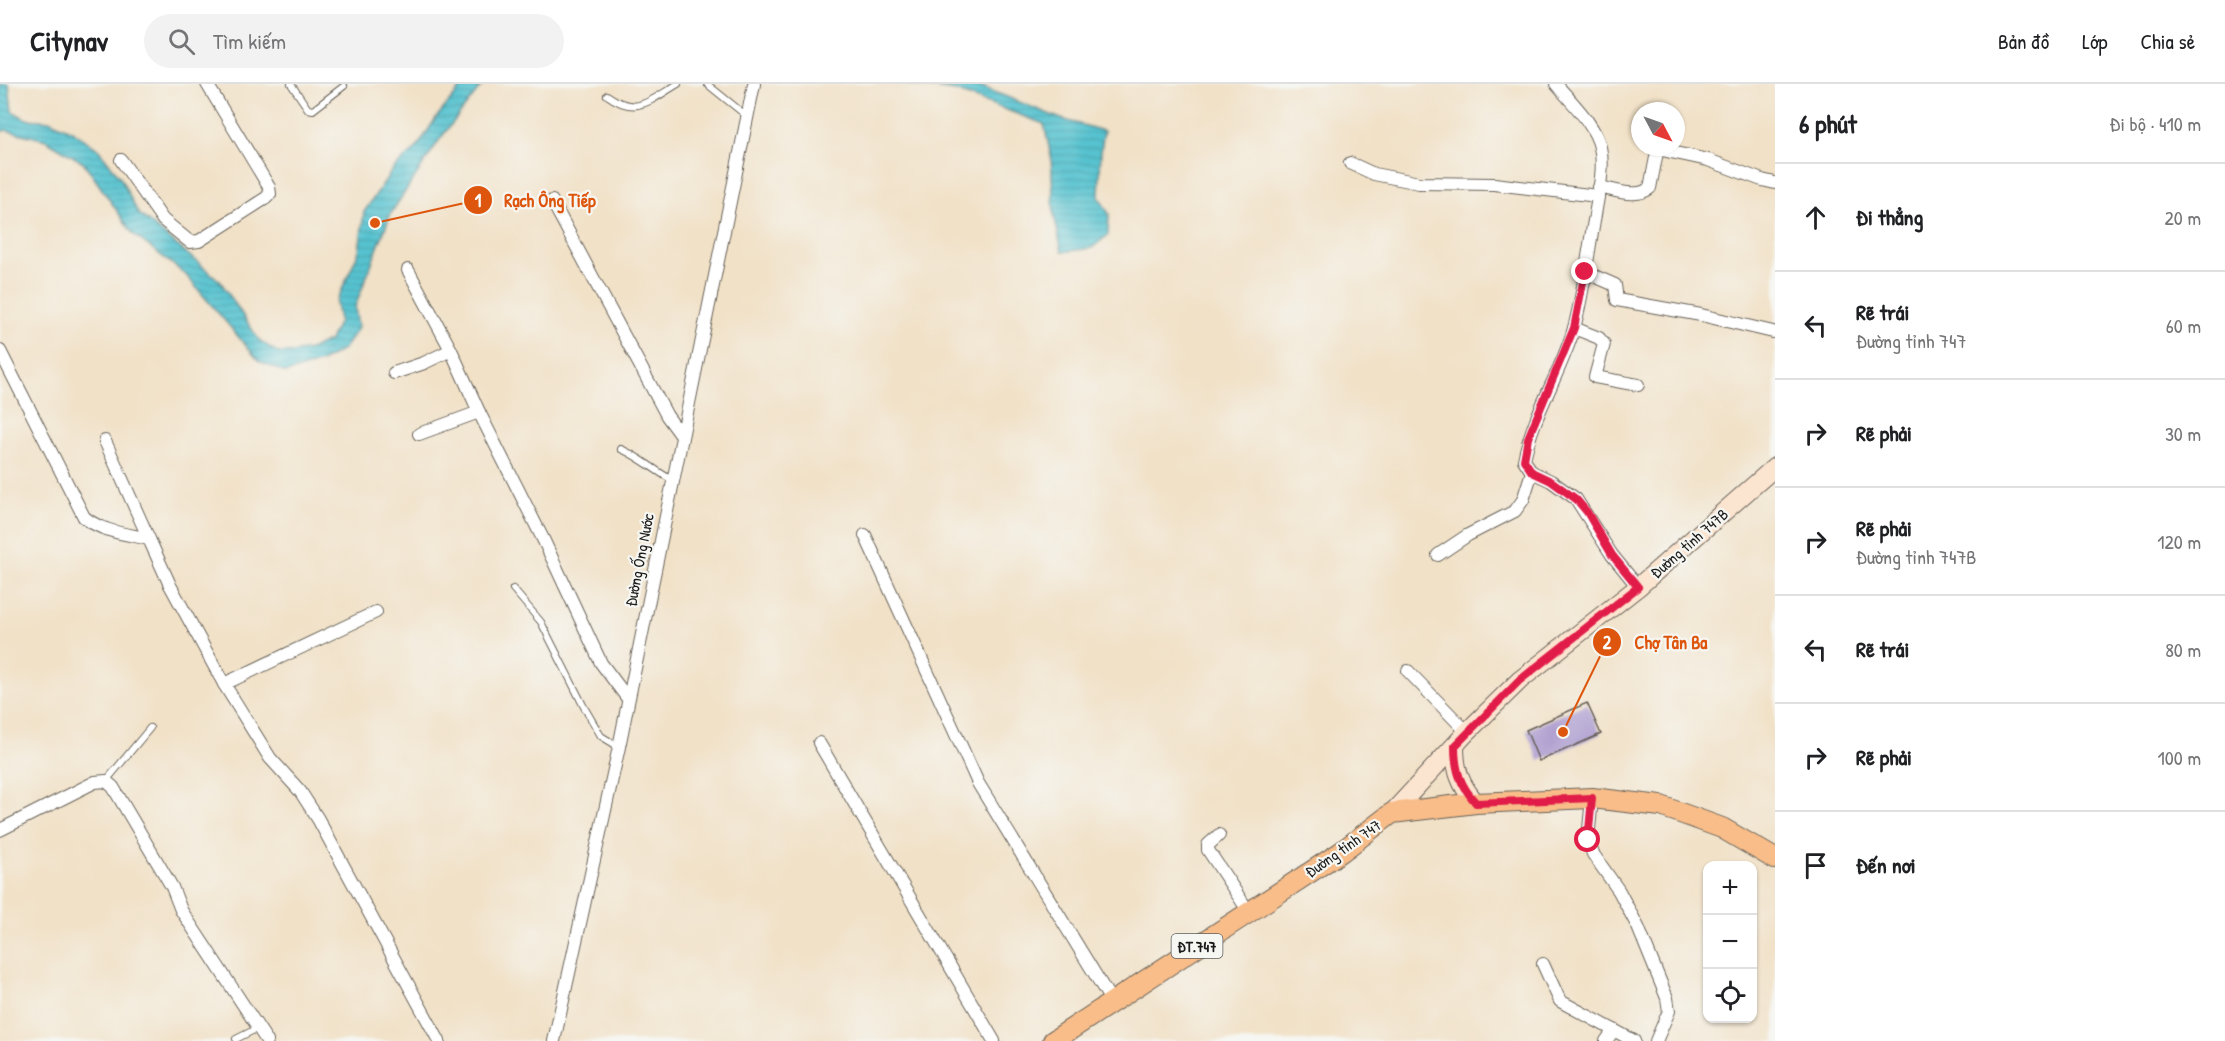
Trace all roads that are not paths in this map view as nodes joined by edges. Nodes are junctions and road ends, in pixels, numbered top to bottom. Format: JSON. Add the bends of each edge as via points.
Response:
{"nodes":[{"id":1,"x":207,"y":84,"type":"edge"},
{"id":2,"x":291,"y":84,"type":"edge"},
{"id":3,"x":678,"y":84,"type":"edge"},
{"id":4,"x":707,"y":84,"type":"edge"},
{"id":5,"x":754,"y":84,"type":"edge"},
{"id":6,"x":1556,"y":84,"type":"edge"},
{"id":7,"x":344,"y":86,"type":"dead end"},
{"id":8,"x":607,"y":95,"type":"dead end"},
{"id":9,"x":748,"y":117,"type":"junction"},
{"id":10,"x":1685,"y":154,"type":"edge"},
{"id":11,"x":1656,"y":156,"type":"edge"},
{"id":12,"x":121,"y":160,"type":"dead end"},
{"id":13,"x":1350,"y":163,"type":"dead end"},
{"id":14,"x":1775,"y":183,"type":"edge"},
{"id":15,"x":1598,"y":192,"type":"junction"},
{"id":16,"x":552,"y":201,"type":"dead end"},
{"id":17,"x":408,"y":270,"type":"dead end"},
{"id":18,"x":1585,"y":272,"type":"junction"},
{"id":19,"x":1574,"y":328,"type":"junction"},
{"id":20,"x":1773,"y":332,"type":"dead end"},
{"id":21,"x":451,"y":350,"type":"junction"},
{"id":22,"x":0,"y":351,"type":"edge"},
{"id":23,"x":394,"y":373,"type":"dead end"},
{"id":24,"x":1638,"y":386,"type":"dead end"},
{"id":25,"x":479,"y":412,"type":"junction"},
{"id":26,"x":419,"y":434,"type":"dead end"},
{"id":27,"x":681,"y":435,"type":"junction"},
{"id":28,"x":105,"y":441,"type":"dead end"},
{"id":29,"x":621,"y":449,"type":"dead end"},
{"id":30,"x":1775,"y":467,"type":"edge"},
{"id":31,"x":1532,"y":472,"type":"junction"},
{"id":32,"x":672,"y":480,"type":"junction"},
{"id":33,"x":865,"y":535,"type":"dead end"},
{"id":34,"x":149,"y":539,"type":"junction"},
{"id":35,"x":1438,"y":555,"type":"dead end"},
{"id":36,"x":1638,"y":587,"type":"junction"},
{"id":37,"x":513,"y":589,"type":"dead end"},
{"id":38,"x":376,"y":612,"type":"dead end"},
{"id":39,"x":1408,"y":671,"type":"dead end"},
{"id":40,"x":224,"y":684,"type":"junction"},
{"id":41,"x":628,"y":699,"type":"junction"},
{"id":42,"x":150,"y":728,"type":"dead end"},
{"id":43,"x":1467,"y":732,"type":"junction"},
{"id":44,"x":819,"y":743,"type":"dead end"},
{"id":45,"x":1455,"y":746,"type":"junction"},
{"id":46,"x":619,"y":747,"type":"junction"},
{"id":47,"x":106,"y":781,"type":"junction"},
{"id":48,"x":1592,"y":798,"type":"junction"},
{"id":49,"x":1476,"y":803,"type":"junction"},
{"id":50,"x":1392,"y":813,"type":"junction"},
{"id":51,"x":0,"y":830,"type":"edge"},
{"id":52,"x":1219,"y":835,"type":"dead end"},
{"id":53,"x":1775,"y":859,"type":"edge"},
{"id":54,"x":1249,"y":912,"type":"junction"},
{"id":55,"x":1543,"y":964,"type":"dead end"},
{"id":56,"x":1112,"y":1002,"type":"junction"},
{"id":57,"x":258,"y":1027,"type":"junction"},
{"id":58,"x":1614,"y":1030,"type":"junction"},
{"id":59,"x":237,"y":1039,"type":"dead end"},
{"id":60,"x":267,"y":1041,"type":"edge"},
{"id":61,"x":439,"y":1041,"type":"edge"},
{"id":62,"x":554,"y":1041,"type":"edge"},
{"id":63,"x":994,"y":1041,"type":"edge"},
{"id":64,"x":1053,"y":1041,"type":"edge"},
{"id":65,"x":1606,"y":1041,"type":"edge"},
{"id":66,"x":1634,"y":1041,"type":"edge"},
{"id":67,"x":1656,"y":1041,"type":"edge"}],
"edges":[{"from":1,"to":12,"type":"street","via":[[269,187],[266,198],[199,241],[190,242],[163,220]]},
{"from":2,"to":7,"type":"lane","via":[[303,104],[313,110]]},
{"from":3,"to":8,"type":"lane","via":[[642,105],[631,107]]},
{"from":4,"to":9,"type":"lane"},
{"from":5,"to":9,"type":"street","name":"Đường Ống Nước"},
{"from":6,"to":15,"type":"street","via":[[1596,136],[1601,163]]},
{"from":9,"to":27,"type":"street","name":"Đường Ống Nước"},
{"from":10,"to":14,"type":"street"},
{"from":11,"to":15,"type":"street","via":[[1650,188],[1644,193]]},
{"from":13,"to":15,"type":"street","via":[[1374,174],[1419,183]]},
{"from":15,"to":18,"type":"street"},
{"from":16,"to":27,"type":"street","via":[[667,416]]},
{"from":17,"to":21,"type":"street"},
{"from":18,"to":19,"type":"street"},
{"from":18,"to":20,"type":"street","via":[[1615,285],[1617,300]]},
{"from":19,"to":24,"type":"street","via":[[1604,344],[1595,376]]},
{"from":19,"to":31,"type":"street","via":[[1528,438],[1524,460]]},
{"from":21,"to":23,"type":"street"},
{"from":21,"to":25,"type":"street"},
{"from":22,"to":34,"type":"street","via":[[84,517],[105,529]]},
{"from":25,"to":26,"type":"street"},
{"from":25,"to":41,"type":"street","via":[[601,663]]},
{"from":27,"to":32,"type":"street","name":"Đường Ống Nước"},
{"from":28,"to":34,"type":"street"},
{"from":29,"to":32,"type":"lane"},
{"from":30,"to":36,"type":"main road","name":"Đường tỉnh 747B"},
{"from":31,"to":35,"type":"street","via":[[1515,511]]},
{"from":31,"to":36,"type":"street","via":[[1576,499]]},
{"from":32,"to":41,"type":"street","name":"Đường Ống Nước"},
{"from":33,"to":56,"type":"street","via":[[978,783]]},
{"from":34,"to":40,"type":"street"},
{"from":36,"to":43,"type":"main road","name":"Đường tỉnh 747B","via":[[1520,680]]},
{"from":37,"to":46,"type":"lane","via":[[541,622],[602,736]]},
{"from":38,"to":40,"type":"street"},
{"from":39,"to":43,"type":"street"},
{"from":40,"to":61,"type":"street","via":[[270,758],[300,791],[318,819]]},
{"from":41,"to":46,"type":"street","name":"Đường Ống Nước"},
{"from":42,"to":47,"type":"lane"},
{"from":43,"to":45,"type":"main road","name":"Đường tỉnh 747B"},
{"from":44,"to":63,"type":"street"},
{"from":45,"to":49,"type":"main road","via":[[1455,766]]},
{"from":45,"to":50,"type":"main road","name":"Đường tỉnh 747B"},
{"from":46,"to":62,"type":"street","name":"Đường Ống Nước"},
{"from":47,"to":51,"type":"street","via":[[96,782]]},
{"from":47,"to":57,"type":"street","via":[[172,887],[181,909]]},
{"from":48,"to":49,"type":"main road","name":"Đường tỉnh 747"},
{"from":48,"to":53,"type":"main road","name":"Đường tỉnh 747","via":[[1661,806],[1722,828]]},
{"from":48,"to":67,"type":"street","via":[[1588,840],[1593,854],[1638,927],[1666,998],[1669,1011]]},
{"from":49,"to":50,"type":"main road","name":"Đường tỉnh 747"},
{"from":50,"to":54,"type":"main road","name":"Đường tỉnh 747","number":"ĐT.747","via":[[1341,852]]},
{"from":52,"to":54,"type":"street","via":[[1208,850]]},
{"from":54,"to":56,"type":"main road","name":"Đường tỉnh 747","number":"ĐT.747"},
{"from":55,"to":58,"type":"street","via":[[1560,1001]]},
{"from":56,"to":64,"type":"main road","name":"Đường tỉnh 747","number":"ĐT.747"},
{"from":57,"to":59,"type":"lane"},
{"from":57,"to":60,"type":"street"},
{"from":58,"to":65,"type":"street"},
{"from":58,"to":66,"type":"street"}]}
